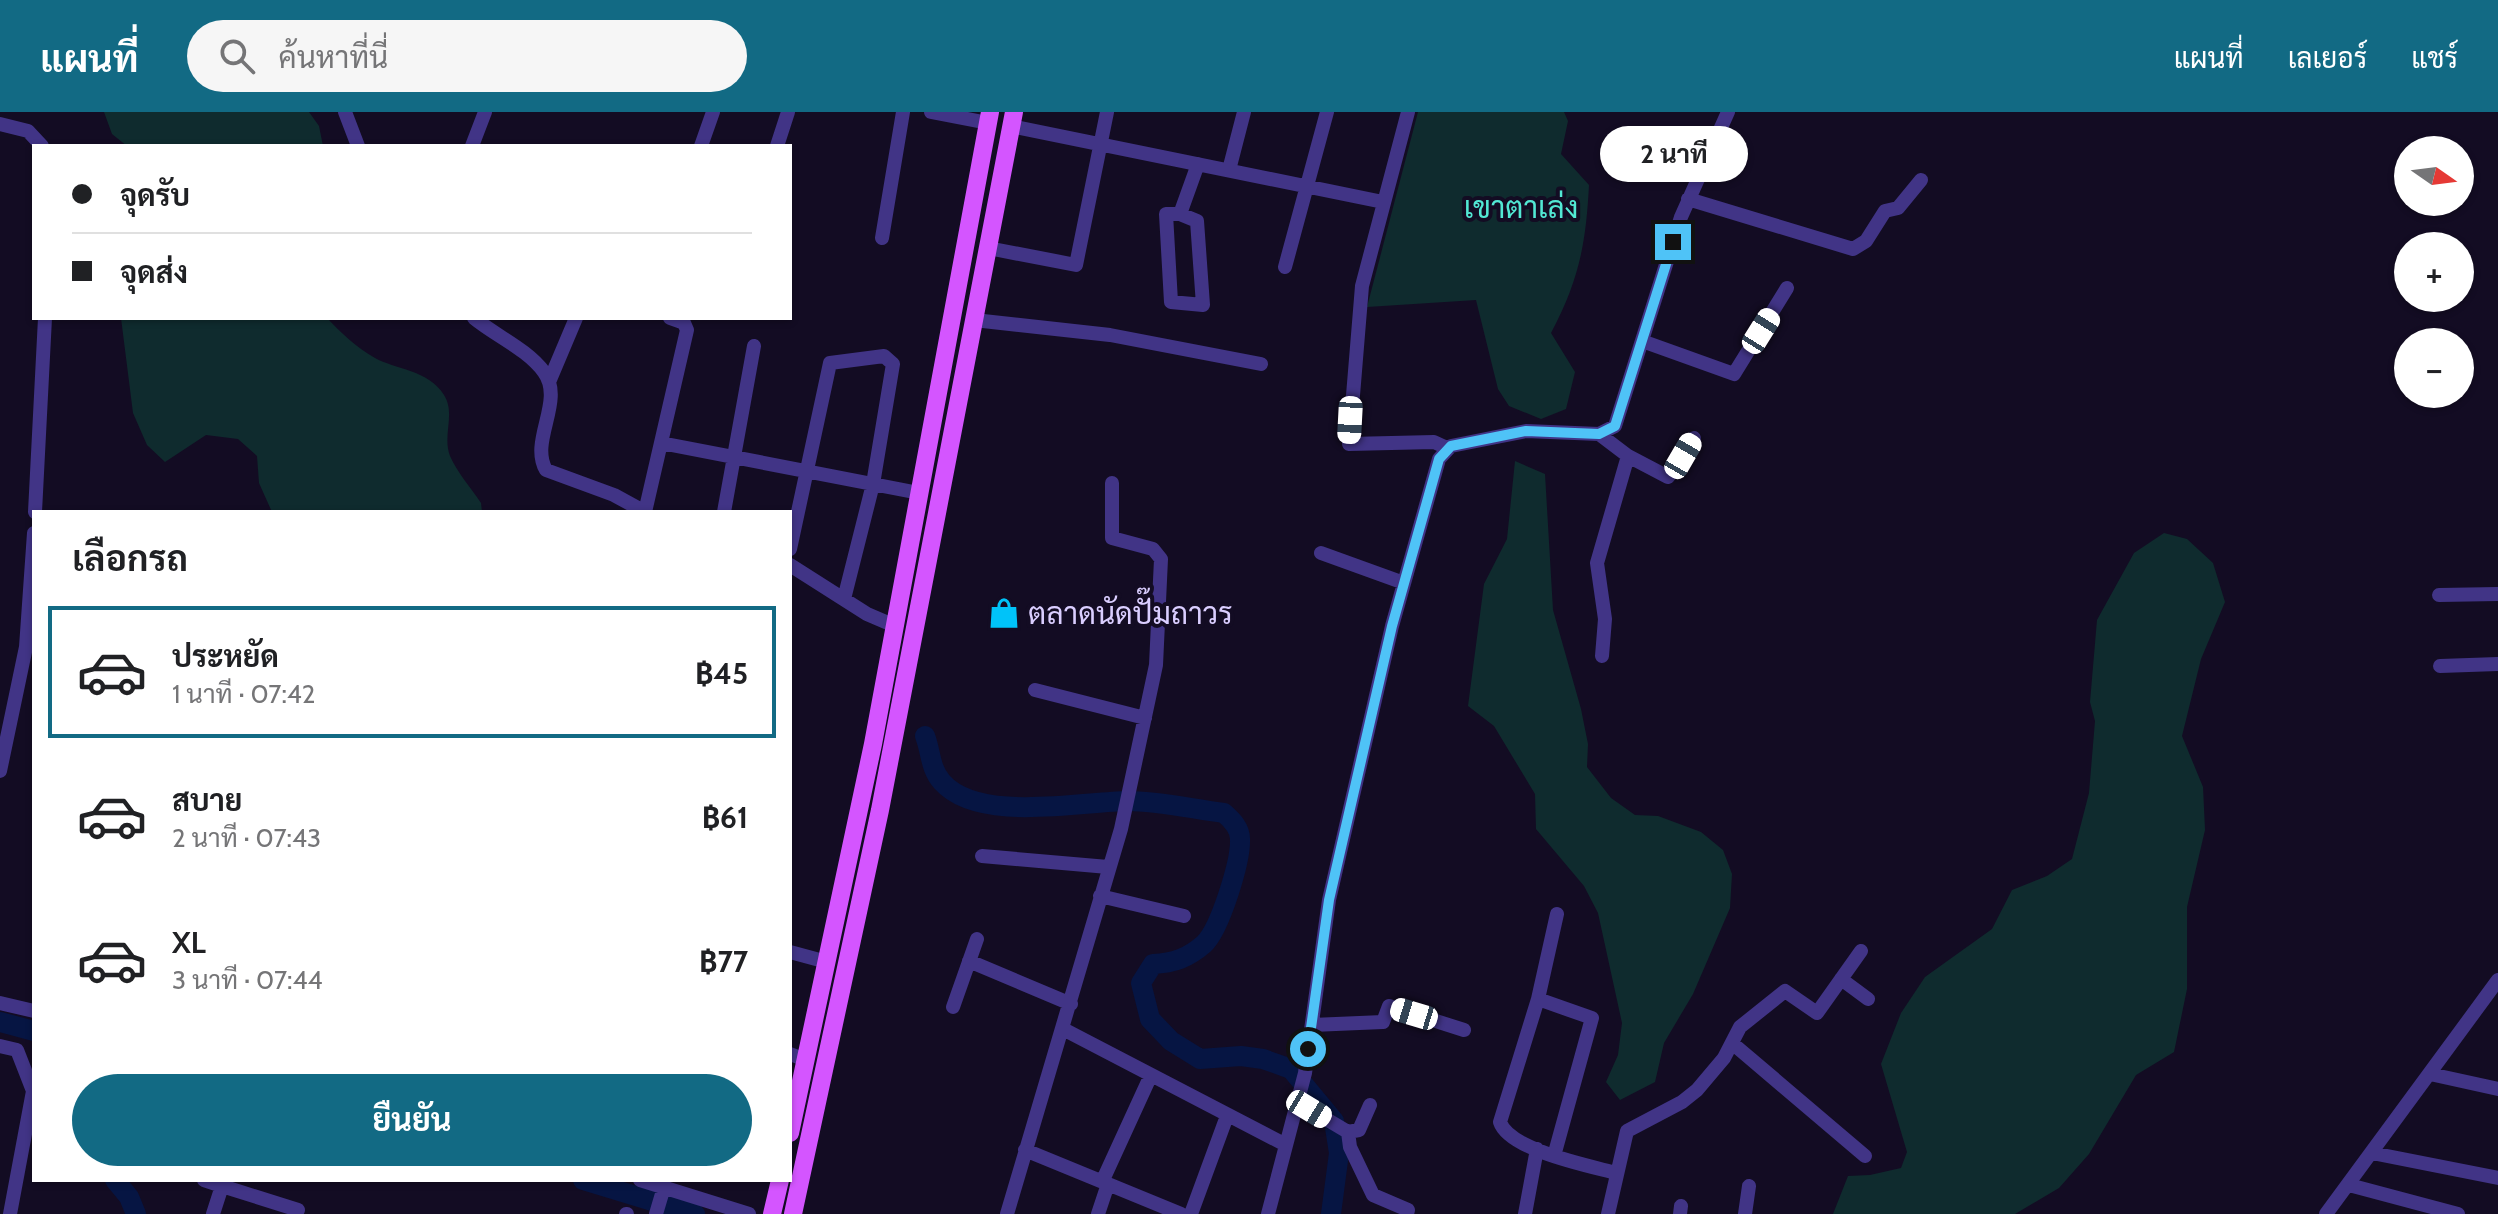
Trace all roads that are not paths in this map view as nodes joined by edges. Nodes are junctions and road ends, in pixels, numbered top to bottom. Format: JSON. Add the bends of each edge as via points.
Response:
{"nodes":[{"id":1,"x":345,"y":112,"type":"edge"},
{"id":2,"x":485,"y":112,"type":"edge"},
{"id":3,"x":713,"y":112,"type":"edge"},
{"id":4,"x":788,"y":112,"type":"edge"},
{"id":5,"x":903,"y":112,"type":"edge"},
{"id":6,"x":931,"y":112,"type":"edge"},
{"id":7,"x":1107,"y":112,"type":"edge"},
{"id":8,"x":1244,"y":112,"type":"edge"},
{"id":9,"x":1327,"y":112,"type":"edge"},
{"id":10,"x":1408,"y":112,"type":"edge"},
{"id":11,"x":1728,"y":112,"type":"edge"},
{"id":12,"x":989,"y":118,"type":"edge"},
{"id":13,"x":1013,"y":119,"type":"edge"},
{"id":14,"x":0,"y":124,"type":"edge"},
{"id":15,"x":40,"y":144,"type":"edge"},
{"id":16,"x":357,"y":144,"type":"edge"},
{"id":17,"x":473,"y":144,"type":"edge"},
{"id":18,"x":702,"y":144,"type":"edge"},
{"id":19,"x":778,"y":144,"type":"edge"},
{"id":20,"x":1100,"y":144,"type":"junction"},
{"id":21,"x":1198,"y":164,"type":"junction"},
{"id":22,"x":1229,"y":170,"type":"junction"},
{"id":23,"x":1921,"y":180,"type":"dead end"},
{"id":24,"x":1307,"y":186,"type":"junction"},
{"id":25,"x":1688,"y":199,"type":"junction"},
{"id":26,"x":1383,"y":202,"type":"junction"},
{"id":27,"x":1180,"y":214,"type":"junction"},
{"id":28,"x":882,"y":238,"type":"dead end"},
{"id":29,"x":988,"y":248,"type":"junction"},
{"id":30,"x":1285,"y":267,"type":"dead end"},
{"id":31,"x":1787,"y":288,"type":"dead end"},
{"id":32,"x":45,"y":320,"type":"edge"},
{"id":33,"x":477,"y":320,"type":"edge"},
{"id":34,"x":575,"y":320,"type":"edge"},
{"id":35,"x":676,"y":320,"type":"edge"},
{"id":36,"x":974,"y":320,"type":"junction"},
{"id":37,"x":1642,"y":341,"type":"junction"},
{"id":38,"x":754,"y":346,"type":"dead end"},
{"id":39,"x":1261,"y":364,"type":"dead end"},
{"id":40,"x":549,"y":382,"type":"junction"},
{"id":41,"x":1599,"y":434,"type":"junction"},
{"id":42,"x":1694,"y":438,"type":"dead end"},
{"id":43,"x":661,"y":443,"type":"junction"},
{"id":44,"x":1447,"y":448,"type":"junction"},
{"id":45,"x":1628,"y":456,"type":"junction"},
{"id":46,"x":734,"y":459,"type":"junction"},
{"id":47,"x":805,"y":472,"type":"junction"},
{"id":48,"x":1112,"y":483,"type":"dead end"},
{"id":49,"x":873,"y":484,"type":"junction"},
{"id":50,"x":919,"y":493,"type":"junction"},
{"id":51,"x":35,"y":510,"type":"edge"},
{"id":52,"x":641,"y":510,"type":"edge"},
{"id":53,"x":645,"y":510,"type":"edge"},
{"id":54,"x":724,"y":510,"type":"edge"},
{"id":55,"x":792,"y":539,"type":"edge"},
{"id":56,"x":1321,"y":553,"type":"dead end"},
{"id":57,"x":792,"y":566,"type":"edge"},
{"id":58,"x":1404,"y":583,"type":"junction"},
{"id":59,"x":32,"y":588,"type":"edge"},
{"id":60,"x":2498,"y":594,"type":"edge"},
{"id":61,"x":2439,"y":595,"type":"dead end"},
{"id":62,"x":844,"y":599,"type":"junction"},
{"id":63,"x":895,"y":626,"type":"junction"},
{"id":64,"x":30,"y":647,"type":"edge"},
{"id":65,"x":1602,"y":656,"type":"dead end"},
{"id":66,"x":2498,"y":664,"type":"edge"},
{"id":67,"x":2440,"y":666,"type":"dead end"},
{"id":68,"x":1035,"y":690,"type":"dead end"},
{"id":69,"x":1145,"y":718,"type":"junction"},
{"id":70,"x":0,"y":771,"type":"edge"},
{"id":71,"x":982,"y":856,"type":"dead end"},
{"id":72,"x":1108,"y":867,"type":"junction"},
{"id":73,"x":1100,"y":896,"type":"junction"},
{"id":74,"x":1557,"y":914,"type":"dead end"},
{"id":75,"x":1184,"y":916,"type":"dead end"},
{"id":76,"x":977,"y":939,"type":"dead end"},
{"id":77,"x":1861,"y":951,"type":"dead end"},
{"id":78,"x":792,"y":953,"type":"edge"},
{"id":79,"x":969,"y":961,"type":"junction"},
{"id":80,"x":827,"y":962,"type":"junction"},
{"id":81,"x":1841,"y":979,"type":"junction"},
{"id":82,"x":2495,"y":989,"type":"edge"},
{"id":83,"x":1538,"y":999,"type":"junction"},
{"id":84,"x":1868,"y":999,"type":"dead end"},
{"id":85,"x":0,"y":1003,"type":"edge"},
{"id":86,"x":1071,"y":1004,"type":"junction"},
{"id":87,"x":953,"y":1007,"type":"dead end"},
{"id":88,"x":32,"y":1011,"type":"edge"},
{"id":89,"x":1312,"y":1025,"type":"junction"},
{"id":90,"x":1063,"y":1029,"type":"junction"},
{"id":91,"x":1464,"y":1030,"type":"dead end"},
{"id":92,"x":1732,"y":1043,"type":"junction"},
{"id":93,"x":0,"y":1046,"type":"edge"},
{"id":94,"x":798,"y":1057,"type":"edge"},
{"id":95,"x":2430,"y":1074,"type":"junction"},
{"id":96,"x":1151,"y":1075,"type":"junction"},
{"id":97,"x":32,"y":1088,"type":"edge"},
{"id":98,"x":2498,"y":1089,"type":"edge"},
{"id":99,"x":32,"y":1096,"type":"edge"},
{"id":100,"x":1297,"y":1098,"type":"junction"},
{"id":101,"x":1370,"y":1105,"type":"dead end"},
{"id":102,"x":792,"y":1114,"type":"edge"},
{"id":103,"x":1227,"y":1116,"type":"junction"},
{"id":104,"x":1345,"y":1130,"type":"junction"},
{"id":105,"x":1284,"y":1144,"type":"junction"},
{"id":106,"x":1537,"y":1149,"type":"junction"},
{"id":107,"x":1025,"y":1150,"type":"junction"},
{"id":108,"x":2372,"y":1153,"type":"junction"},
{"id":109,"x":1554,"y":1156,"type":"junction"},
{"id":110,"x":1865,"y":1156,"type":"dead end"},
{"id":111,"x":1616,"y":1173,"type":"junction"},
{"id":112,"x":2498,"y":1178,"type":"edge"},
{"id":113,"x":210,"y":1182,"type":"edge"},
{"id":114,"x":644,"y":1182,"type":"edge"},
{"id":115,"x":780,"y":1182,"type":"edge"},
{"id":116,"x":1105,"y":1183,"type":"junction"},
{"id":117,"x":2349,"y":1185,"type":"junction"},
{"id":118,"x":222,"y":1186,"type":"junction"},
{"id":119,"x":1749,"y":1186,"type":"dead end"},
{"id":120,"x":663,"y":1191,"type":"junction"},
{"id":121,"x":298,"y":1210,"type":"dead end"},
{"id":122,"x":657,"y":1213,"type":"edge"},
{"id":123,"x":10,"y":1214,"type":"edge"},
{"id":124,"x":213,"y":1214,"type":"edge"},
{"id":125,"x":749,"y":1214,"type":"edge"},
{"id":126,"x":772,"y":1214,"type":"edge"},
{"id":127,"x":793,"y":1214,"type":"edge"},
{"id":128,"x":1007,"y":1214,"type":"edge"},
{"id":129,"x":1098,"y":1214,"type":"edge"},
{"id":130,"x":1181,"y":1214,"type":"edge"},
{"id":131,"x":1191,"y":1214,"type":"edge"},
{"id":132,"x":1268,"y":1214,"type":"edge"},
{"id":133,"x":1407,"y":1214,"type":"edge"},
{"id":134,"x":1525,"y":1214,"type":"edge"},
{"id":135,"x":1608,"y":1214,"type":"edge"},
{"id":136,"x":1745,"y":1214,"type":"edge"},
{"id":137,"x":2326,"y":1214,"type":"edge"},
{"id":138,"x":2458,"y":1214,"type":"edge"}],
"edges":[{"from":1,"to":16,"type":"street"},
{"from":2,"to":17,"type":"street"},
{"from":3,"to":18,"type":"street"},
{"from":4,"to":19,"type":"street"},
{"from":5,"to":28,"type":"street"},
{"from":6,"to":12,"type":"street"},
{"from":7,"to":20,"type":"street"},
{"from":8,"to":22,"type":"street"},
{"from":9,"to":24,"type":"street"},
{"from":10,"to":26,"type":"street"},
{"from":11,"to":25,"type":"street"},
{"from":12,"to":50,"type":"main road"},
{"from":13,"to":20,"type":"street"},
{"from":13,"to":29,"type":"main road"},
{"from":14,"to":15,"type":"street","via":[[28,131]]},
{"from":20,"to":21,"type":"street"},
{"from":20,"to":29,"type":"street","via":[[1076,265]]},
{"from":21,"to":22,"type":"street"},
{"from":21,"to":27,"type":"street"},
{"from":22,"to":24,"type":"street"},
{"from":23,"to":25,"type":"street","via":[[1853,249]]},
{"from":24,"to":26,"type":"street"},
{"from":24,"to":30,"type":"street"},
{"from":25,"to":37,"type":"street"},
{"from":26,"to":44,"type":"street","via":[[1359,305],[1349,444],[1434,442]]},
{"from":27,"to":27,"type":"street","via":[[1166,214],[1171,302],[1203,305],[1197,221]]},
{"from":29,"to":36,"type":"main road"},
{"from":31,"to":37,"type":"street","via":[[1734,374]]},
{"from":32,"to":51,"type":"street"},
{"from":33,"to":40,"type":"street","via":[[532,360]]},
{"from":34,"to":40,"type":"street"},
{"from":35,"to":43,"type":"street","via":[[687,330]]},
{"from":36,"to":39,"type":"street","via":[[1110,335]]},
{"from":36,"to":127,"type":"main road","via":[[880,810]]},
{"from":37,"to":41,"type":"street","via":[[1615,426]]},
{"from":38,"to":46,"type":"street"},
{"from":40,"to":52,"type":"street","via":[[541,460],[546,470]]},
{"from":41,"to":44,"type":"street","via":[[1526,431]]},
{"from":41,"to":45,"type":"street"},
{"from":42,"to":45,"type":"street","via":[[1668,477]]},
{"from":43,"to":46,"type":"street"},
{"from":43,"to":53,"type":"street"},
{"from":44,"to":58,"type":"street","via":[[1434,473]]},
{"from":45,"to":65,"type":"street","via":[[1597,563],[1605,619]]},
{"from":46,"to":47,"type":"street"},
{"from":46,"to":54,"type":"street"},
{"from":47,"to":49,"type":"street"},
{"from":47,"to":49,"type":"street","via":[[830,363],[884,356],[893,364]]},
{"from":47,"to":55,"type":"street"},
{"from":48,"to":69,"type":"street","via":[[1112,538],[1153,549],[1163,569],[1156,665]]},
{"from":49,"to":50,"type":"street"},
{"from":49,"to":62,"type":"street"},
{"from":50,"to":63,"type":"main road"},
{"from":56,"to":58,"type":"street"},
{"from":57,"to":62,"type":"street"},
{"from":58,"to":89,"type":"street","via":[[1329,900]]},
{"from":59,"to":64,"type":"street"},
{"from":60,"to":61,"type":"street"},
{"from":62,"to":63,"type":"street"},
{"from":63,"to":80,"type":"main road"},
{"from":64,"to":70,"type":"street"},
{"from":66,"to":67,"type":"street"},
{"from":68,"to":69,"type":"street"},
{"from":69,"to":72,"type":"street"},
{"from":71,"to":72,"type":"street"},
{"from":72,"to":73,"type":"street"},
{"from":73,"to":75,"type":"street"},
{"from":73,"to":86,"type":"street"},
{"from":74,"to":83,"type":"street"},
{"from":76,"to":79,"type":"street"},
{"from":77,"to":81,"type":"street"},
{"from":78,"to":80,"type":"street"},
{"from":79,"to":86,"type":"street"},
{"from":79,"to":87,"type":"street"},
{"from":80,"to":94,"type":"main road"},
{"from":81,"to":84,"type":"street"},
{"from":81,"to":92,"type":"street","via":[[1817,1013],[1785,991],[1740,1027]]},
{"from":82,"to":95,"type":"street"},
{"from":83,"to":106,"type":"street","via":[[1500,1122],[1510,1135]]},
{"from":83,"to":109,"type":"street","via":[[1592,1018]]},
{"from":85,"to":88,"type":"street"},
{"from":86,"to":90,"type":"street"},
{"from":89,"to":91,"type":"street","via":[[1383,1022],[1389,1006]]},
{"from":89,"to":100,"type":"street"},
{"from":90,"to":96,"type":"street"},
{"from":90,"to":107,"type":"street"},
{"from":92,"to":110,"type":"street"},
{"from":92,"to":111,"type":"street","via":[[1682,1102],[1627,1131]]},
{"from":93,"to":97,"type":"street","via":[[17,1050]]},
{"from":94,"to":102,"type":"main road"},
{"from":95,"to":98,"type":"street"},
{"from":95,"to":108,"type":"street"},
{"from":96,"to":103,"type":"street"},
{"from":96,"to":116,"type":"street"},
{"from":99,"to":123,"type":"street"},
{"from":100,"to":104,"type":"street"},
{"from":100,"to":105,"type":"street"},
{"from":101,"to":104,"type":"street","via":[[1359,1130]]},
{"from":103,"to":105,"type":"street"},
{"from":103,"to":131,"type":"street"},
{"from":104,"to":133,"type":"street","via":[[1373,1195]]},
{"from":105,"to":132,"type":"street"},
{"from":106,"to":109,"type":"street"},
{"from":106,"to":134,"type":"street"},
{"from":107,"to":116,"type":"street"},
{"from":107,"to":128,"type":"street"},
{"from":108,"to":112,"type":"street"},
{"from":108,"to":117,"type":"street"},
{"from":109,"to":111,"type":"street"},
{"from":111,"to":135,"type":"street"},
{"from":113,"to":118,"type":"street"},
{"from":114,"to":120,"type":"street"},
{"from":115,"to":126,"type":"main road"},
{"from":116,"to":129,"type":"street"},
{"from":116,"to":130,"type":"street"},
{"from":117,"to":137,"type":"street"},
{"from":117,"to":138,"type":"street"},
{"from":118,"to":121,"type":"street"},
{"from":118,"to":124,"type":"street"},
{"from":119,"to":136,"type":"street"},
{"from":120,"to":122,"type":"street"},
{"from":120,"to":125,"type":"street"}]}
